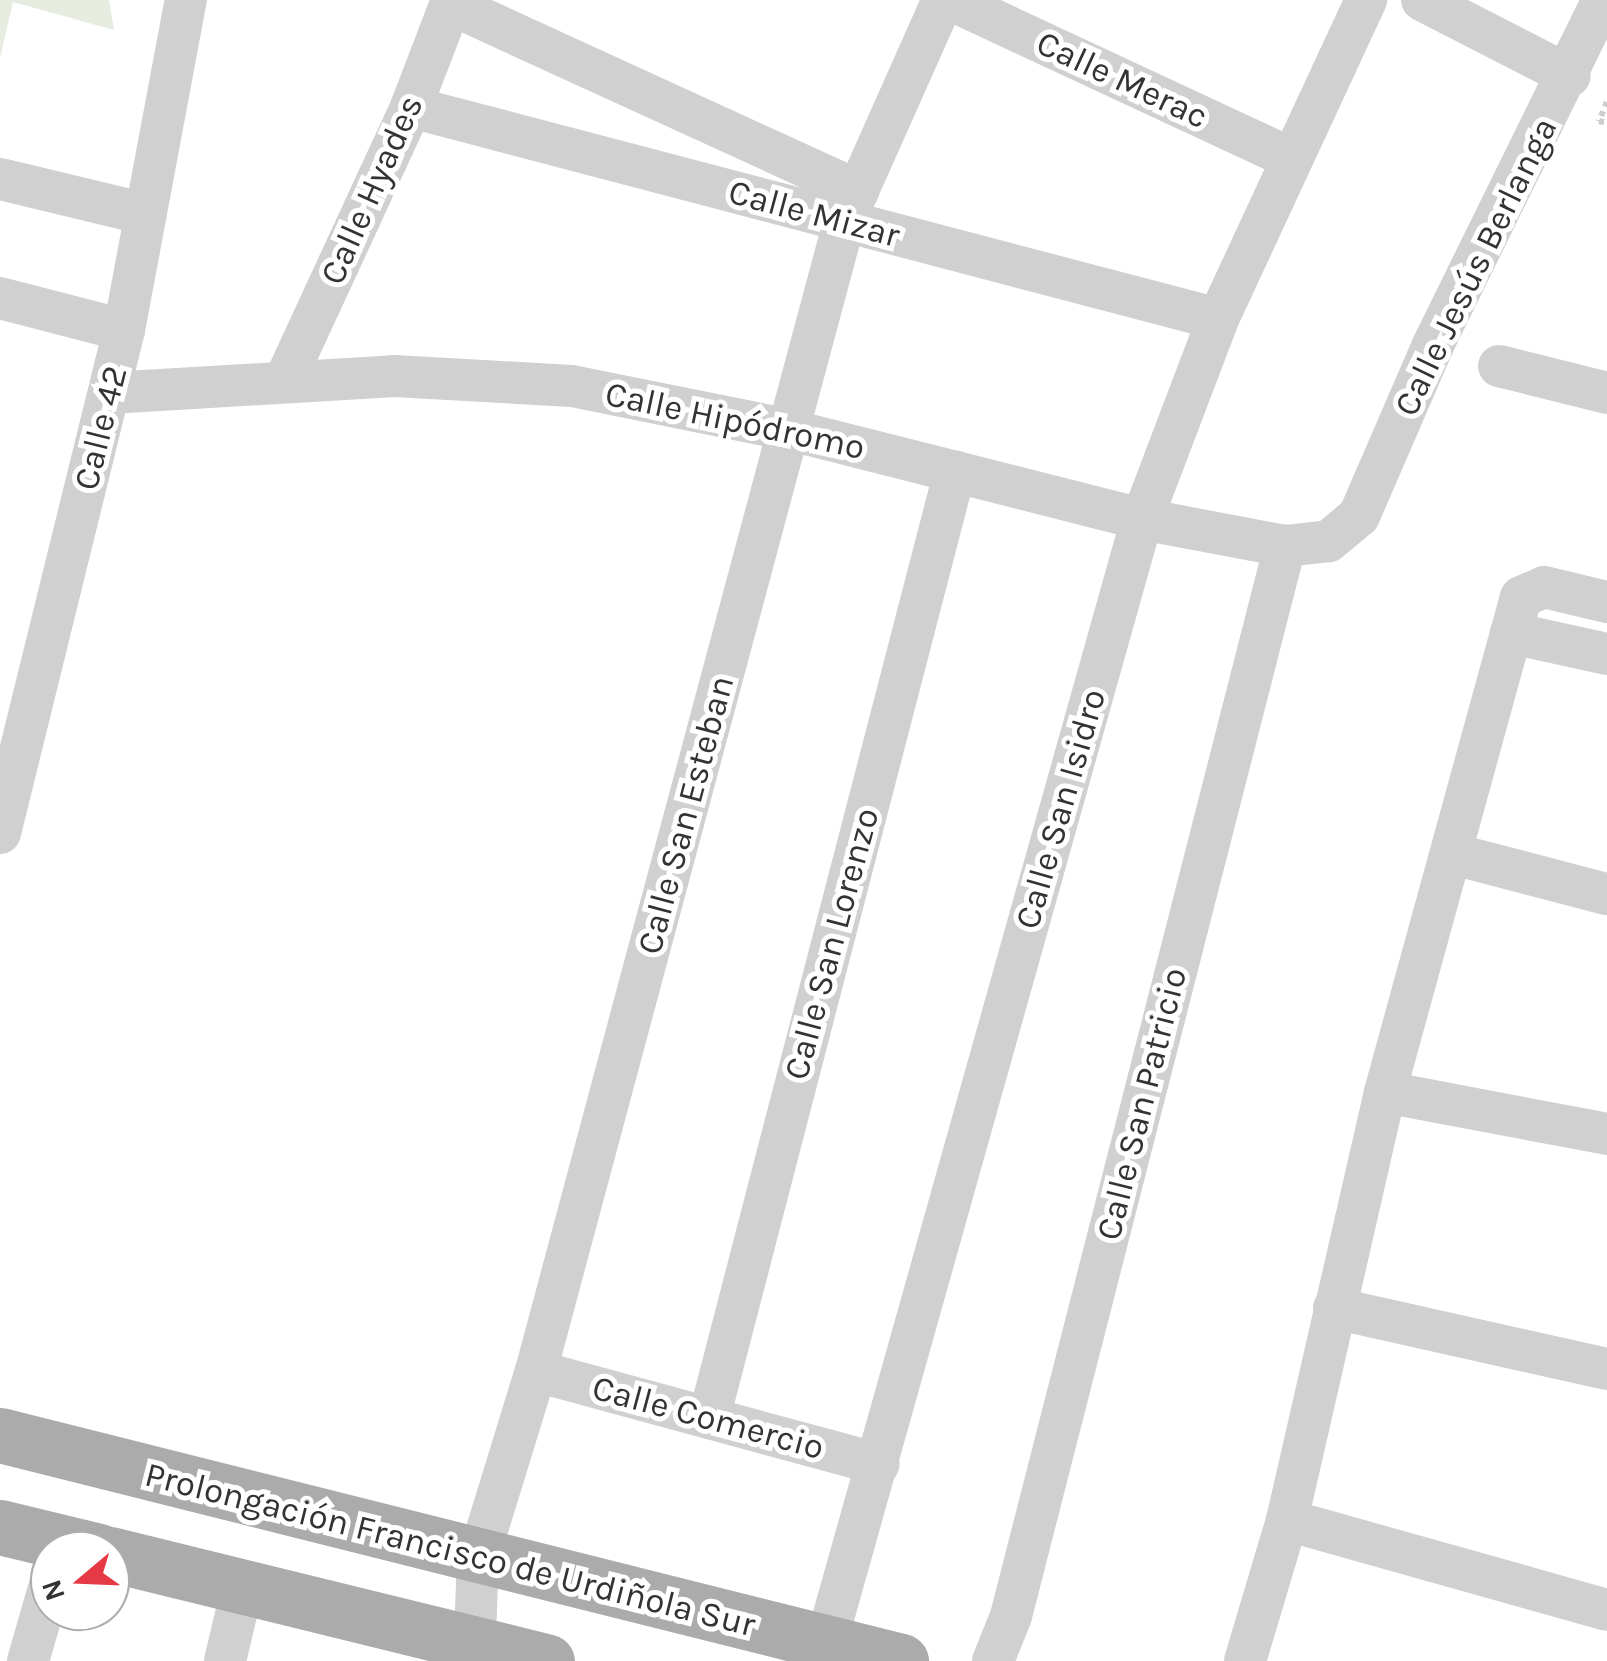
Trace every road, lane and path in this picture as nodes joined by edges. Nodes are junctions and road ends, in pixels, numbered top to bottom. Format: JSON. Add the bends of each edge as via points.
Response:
{"nodes":[{"id":1,"x":947,"y":0,"type":"edge"},
{"id":2,"x":1366,"y":0,"type":"edge"},
{"id":3,"x":1422,"y":0,"type":"edge"},
{"id":4,"x":1603,"y":0,"type":"edge"},
{"id":5,"x":451,"y":2,"type":"edge"},
{"id":6,"x":182,"y":6,"type":"edge"},
{"id":7,"x":1570,"y":76,"type":"junction"},
{"id":8,"x":1607,"y":102,"type":"edge"},
{"id":9,"x":411,"y":107,"type":"junction"},
{"id":10,"x":1607,"y":123,"type":"edge"},
{"id":11,"x":1292,"y":159,"type":"junction"},
{"id":12,"x":0,"y":178,"type":"edge"},
{"id":13,"x":851,"y":206,"type":"junction"},
{"id":14,"x":146,"y":214,"type":"junction"},
{"id":15,"x":0,"y":298,"type":"edge"},
{"id":16,"x":1218,"y":319,"type":"junction"},
{"id":17,"x":124,"y":330,"type":"junction"},
{"id":18,"x":1500,"y":366,"type":"dead end"},
{"id":19,"x":286,"y":378,"type":"junction"},
{"id":20,"x":1607,"y":393,"type":"edge"},
{"id":21,"x":110,"y":394,"type":"junction"},
{"id":22,"x":790,"y":430,"type":"junction"},
{"id":23,"x":955,"y":471,"type":"junction"},
{"id":24,"x":1142,"y":518,"type":"junction"},
{"id":25,"x":1347,"y":532,"type":"joint"},
{"id":26,"x":1285,"y":546,"type":"junction"},
{"id":27,"x":1607,"y":602,"type":"edge"},
{"id":28,"x":1510,"y":632,"type":"junction"},
{"id":29,"x":1607,"y":654,"type":"edge"},
{"id":30,"x":0,"y":833,"type":"edge"},
{"id":31,"x":1453,"y":854,"type":"junction"},
{"id":32,"x":1607,"y":894,"type":"edge"},
{"id":33,"x":1385,"y":1092,"type":"junction"},
{"id":34,"x":1607,"y":1134,"type":"edge"},
{"id":35,"x":1334,"y":1308,"type":"junction"},
{"id":36,"x":1607,"y":1370,"type":"edge"},
{"id":37,"x":536,"y":1371,"type":"junction"},
{"id":38,"x":709,"y":1418,"type":"junction"},
{"id":39,"x":0,"y":1436,"type":"edge"},
{"id":40,"x":879,"y":1464,"type":"junction"},
{"id":41,"x":1287,"y":1520,"type":"junction"},
{"id":42,"x":0,"y":1527,"type":"edge"},
{"id":43,"x":30,"y":1539,"type":"edge"},
{"id":44,"x":478,"y":1560,"type":"junction"},
{"id":45,"x":130,"y":1566,"type":"edge"},
{"id":46,"x":242,"y":1585,"type":"junction"},
{"id":47,"x":1607,"y":1610,"type":"edge"},
{"id":48,"x":42,"y":1631,"type":"edge"},
{"id":49,"x":826,"y":1643,"type":"junction"},
{"id":50,"x":476,"y":1652,"type":"edge"},
{"id":51,"x":28,"y":1661,"type":"edge"},
{"id":52,"x":225,"y":1661,"type":"edge"},
{"id":53,"x":547,"y":1661,"type":"edge"},
{"id":54,"x":902,"y":1661,"type":"edge"},
{"id":55,"x":993,"y":1661,"type":"edge"},
{"id":56,"x":1245,"y":1661,"type":"edge"}],
"edges":[{"from":1,"to":11,"type":"street","name":"Calle Merac"},
{"from":1,"to":13,"type":"street","name":"Calle San Esteban"},
{"from":2,"to":11,"type":"street","name":"Calle San Isidro"},
{"from":3,"to":7,"type":"street"},
{"from":4,"to":7,"type":"street","name":"Calle Jesús Berlanga"},
{"from":5,"to":9,"type":"street","name":"Calle Hyades"},
{"from":5,"to":13,"type":"street","name":"Calle Mizar"},
{"from":6,"to":14,"type":"street","name":"Calle 42"},
{"from":7,"to":25,"type":"street","name":"Calle Jesús Berlanga"},
{"from":8,"to":10,"type":"path","via":[[1598,121]]},
{"from":9,"to":13,"type":"street","name":"Calle Mizar"},
{"from":9,"to":19,"type":"street","name":"Calle Hyades"},
{"from":11,"to":16,"type":"street","name":"Calle San Isidro"},
{"from":12,"to":14,"type":"street"},
{"from":13,"to":16,"type":"street","name":"Calle Mizar"},
{"from":13,"to":22,"type":"street","name":"Calle San Esteban"},
{"from":14,"to":17,"type":"street","name":"Calle 42"},
{"from":15,"to":17,"type":"street"},
{"from":16,"to":24,"type":"street","name":"Calle San Isidro"},
{"from":17,"to":21,"type":"street","name":"Calle 42"},
{"from":18,"to":20,"type":"street"},
{"from":19,"to":21,"type":"street","name":"Calle Hipódromo"},
{"from":19,"to":22,"type":"street","name":"Calle Hipódromo","via":[[483,378],[572,386]]},
{"from":21,"to":30,"type":"street","name":"Calle 42"},
{"from":22,"to":23,"type":"street","name":"Calle Hipódromo"},
{"from":22,"to":37,"type":"street","name":"Calle San Esteban"},
{"from":23,"to":24,"type":"street","name":"Calle Hipódromo"},
{"from":23,"to":38,"type":"street","name":"Calle San Lorenzo"},
{"from":24,"to":26,"type":"street","name":"Calle Hipódromo"},
{"from":24,"to":40,"type":"street","name":"Calle San Isidro"},
{"from":25,"to":26,"type":"street","name":"Calle Hipódromo","via":[[1308,547]]},
{"from":26,"to":55,"type":"street","name":"Calle San Patricio","via":[[1016,1597]]},
{"from":27,"to":28,"type":"street","via":[[1544,587],[1521,597]]},
{"from":28,"to":29,"type":"street"},
{"from":28,"to":31,"type":"street"},
{"from":31,"to":32,"type":"street"},
{"from":31,"to":33,"type":"street"},
{"from":33,"to":34,"type":"street"},
{"from":33,"to":35,"type":"street"},
{"from":35,"to":36,"type":"street"},
{"from":35,"to":41,"type":"street"},
{"from":37,"to":38,"type":"street","name":"Calle Comercio"},
{"from":37,"to":44,"type":"street","name":"Calle San Esteban"},
{"from":38,"to":40,"type":"street","name":"Calle Comercio"},
{"from":39,"to":44,"type":"main road","name":"Prolongación Francisco de Urdiñola Sur"},
{"from":40,"to":49,"type":"street","name":"Calle San Isidro"},
{"from":41,"to":47,"type":"street"},
{"from":41,"to":56,"type":"street"},
{"from":42,"to":43,"type":"main road"},
{"from":44,"to":49,"type":"main road","name":"Prolongación Francisco de Urdiñola Sur"},
{"from":44,"to":50,"type":"street","name":"Calle San Esteban"},
{"from":45,"to":46,"type":"main road"},
{"from":46,"to":50,"type":"main road"},
{"from":46,"to":52,"type":"street"},
{"from":48,"to":51,"type":"street"},
{"from":49,"to":54,"type":"main road","name":"Prolongación Francisco de Urdiñola Sur"},
{"from":50,"to":53,"type":"main road"}]}
